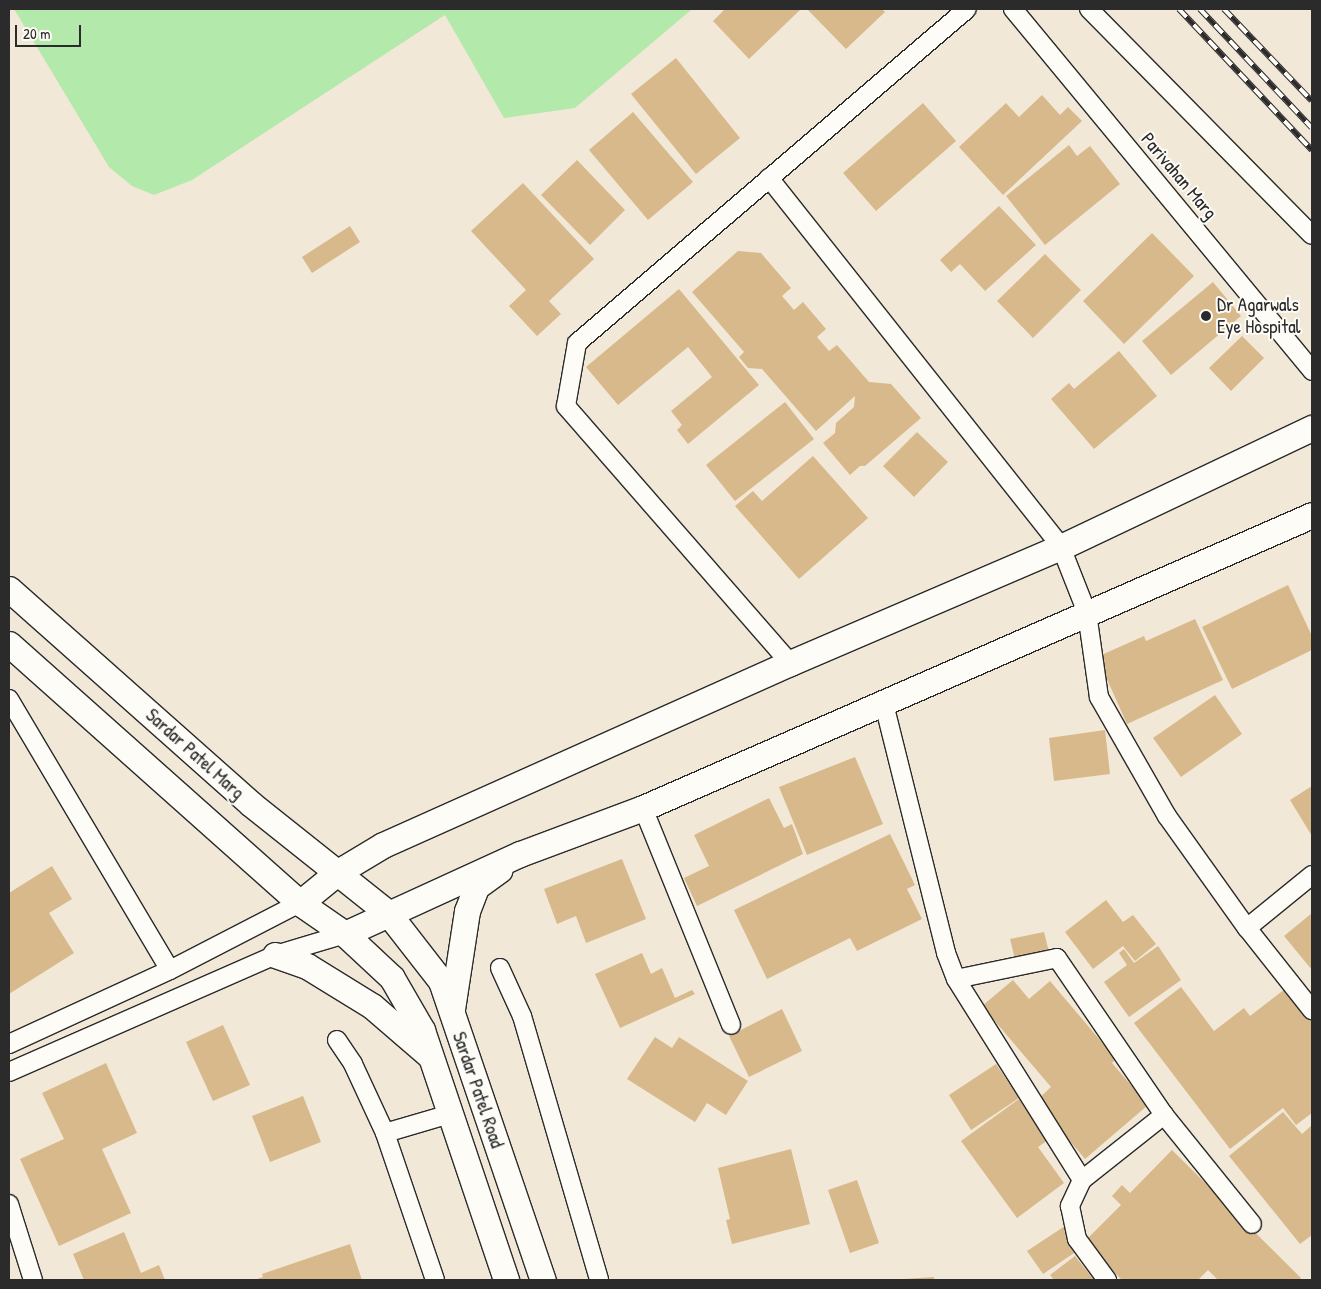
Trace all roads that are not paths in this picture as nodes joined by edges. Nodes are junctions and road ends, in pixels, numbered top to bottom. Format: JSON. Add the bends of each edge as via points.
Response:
{"nodes":[{"id":1,"x":966,"y":9,"type":"edge"},
{"id":2,"x":1013,"y":9,"type":"edge"},
{"id":3,"x":1089,"y":9,"type":"edge"},
{"id":4,"x":769,"y":178,"type":"junction"},
{"id":5,"x":1312,"y":236,"type":"edge"},
{"id":6,"x":1312,"y":372,"type":"edge"},
{"id":7,"x":1312,"y":428,"type":"edge"},
{"id":8,"x":1312,"y":515,"type":"edge"},
{"id":9,"x":1060,"y":547,"type":"junction"},
{"id":10,"x":9,"y":589,"type":"edge"},
{"id":11,"x":1087,"y":613,"type":"junction"},
{"id":12,"x":9,"y":644,"type":"edge"},
{"id":13,"x":790,"y":664,"type":"junction"},
{"id":14,"x":9,"y":699,"type":"edge"},
{"id":15,"x":884,"y":704,"type":"junction"},
{"id":16,"x":644,"y":808,"type":"junction"},
{"id":17,"x":520,"y":854,"type":"junction"},
{"id":18,"x":338,"y":872,"type":"junction"},
{"id":19,"x":1312,"y":875,"type":"edge"},
{"id":20,"x":300,"y":902,"type":"junction"},
{"id":21,"x":388,"y":913,"type":"junction"},
{"id":22,"x":1247,"y":928,"type":"junction"},
{"id":23,"x":345,"y":934,"type":"junction"},
{"id":24,"x":274,"y":955,"type":"junction"},
{"id":25,"x":500,"y":968,"type":"dead end"},
{"id":26,"x":170,"y":970,"type":"junction"},
{"id":27,"x":956,"y":979,"type":"junction"},
{"id":28,"x":1312,"y":1010,"type":"edge"},
{"id":29,"x":451,"y":1011,"type":"junction"},
{"id":30,"x":731,"y":1025,"type":"dead end"},
{"id":31,"x":337,"y":1040,"type":"dead end"},
{"id":32,"x":9,"y":1044,"type":"edge"},
{"id":33,"x":431,"y":1057,"type":"junction"},
{"id":34,"x":9,"y":1072,"type":"edge"},
{"id":35,"x":450,"y":1114,"type":"junction"},
{"id":36,"x":1164,"y":1115,"type":"junction"},
{"id":37,"x":385,"y":1133,"type":"junction"},
{"id":38,"x":1082,"y":1180,"type":"junction"},
{"id":39,"x":9,"y":1204,"type":"edge"},
{"id":40,"x":1252,"y":1224,"type":"dead end"},
{"id":41,"x":34,"y":1280,"type":"edge"},
{"id":42,"x":435,"y":1280,"type":"edge"},
{"id":43,"x":506,"y":1280,"type":"edge"},
{"id":44,"x":543,"y":1280,"type":"edge"},
{"id":45,"x":599,"y":1280,"type":"edge"},
{"id":46,"x":1107,"y":1280,"type":"edge"}],
"edges":[{"from":1,"to":4,"type":"street"},
{"from":2,"to":6,"type":"street","name":"Parivahan Marg"},
{"from":3,"to":5,"type":"street"},
{"from":4,"to":9,"type":"street"},
{"from":4,"to":13,"type":"street","via":[[577,343],[566,406]]},
{"from":7,"to":9,"type":"street"},
{"from":8,"to":11,"type":"street"},
{"from":9,"to":11,"type":"street"},
{"from":9,"to":13,"type":"street"},
{"from":10,"to":18,"type":"street","name":"Sardar Patel Marg","via":[[251,804]]},
{"from":11,"to":15,"type":"street"},
{"from":11,"to":22,"type":"street","via":[[1099,697],[1167,816]]},
{"from":12,"to":20,"type":"street","name":"Sardar Patel Road"},
{"from":13,"to":18,"type":"street","via":[[383,845]]},
{"from":14,"to":26,"type":"street"},
{"from":15,"to":16,"type":"street"},
{"from":15,"to":27,"type":"street","via":[[946,953]]},
{"from":16,"to":17,"type":"street"},
{"from":16,"to":30,"type":"street"},
{"from":17,"to":21,"type":"street"},
{"from":17,"to":29,"type":"street","via":[[476,887],[467,911]]},
{"from":18,"to":20,"type":"street"},
{"from":18,"to":21,"type":"street","name":"Sardar Patel Marg"},
{"from":19,"to":22,"type":"street"},
{"from":20,"to":23,"type":"street","name":"Sardar Patel Road"},
{"from":20,"to":26,"type":"street"},
{"from":21,"to":23,"type":"street"},
{"from":21,"to":29,"type":"street","name":"Sardar Patel Road","via":[[441,981]]},
{"from":22,"to":28,"type":"street"},
{"from":23,"to":24,"type":"street"},
{"from":23,"to":33,"type":"street","name":"Sardar Patel Road","via":[[392,978],[422,1030]]},
{"from":24,"to":33,"type":"street","via":[[307,966],[372,1006]]},
{"from":24,"to":34,"type":"street"},
{"from":25,"to":45,"type":"street","via":[[522,1016]]},
{"from":26,"to":32,"type":"street"},
{"from":27,"to":36,"type":"street","via":[[1057,958]]},
{"from":27,"to":38,"type":"street"},
{"from":29,"to":44,"type":"street","name":"Sardar Patel Road"},
{"from":31,"to":37,"type":"street","via":[[353,1064]]},
{"from":33,"to":35,"type":"street","name":"Sardar Patel Road"},
{"from":35,"to":37,"type":"street"},
{"from":35,"to":43,"type":"street","name":"Sardar Patel Road"},
{"from":36,"to":38,"type":"street"},
{"from":36,"to":40,"type":"street"},
{"from":37,"to":42,"type":"street"},
{"from":38,"to":46,"type":"street","via":[[1070,1206],[1077,1239]]},
{"from":39,"to":41,"type":"street"}]}
